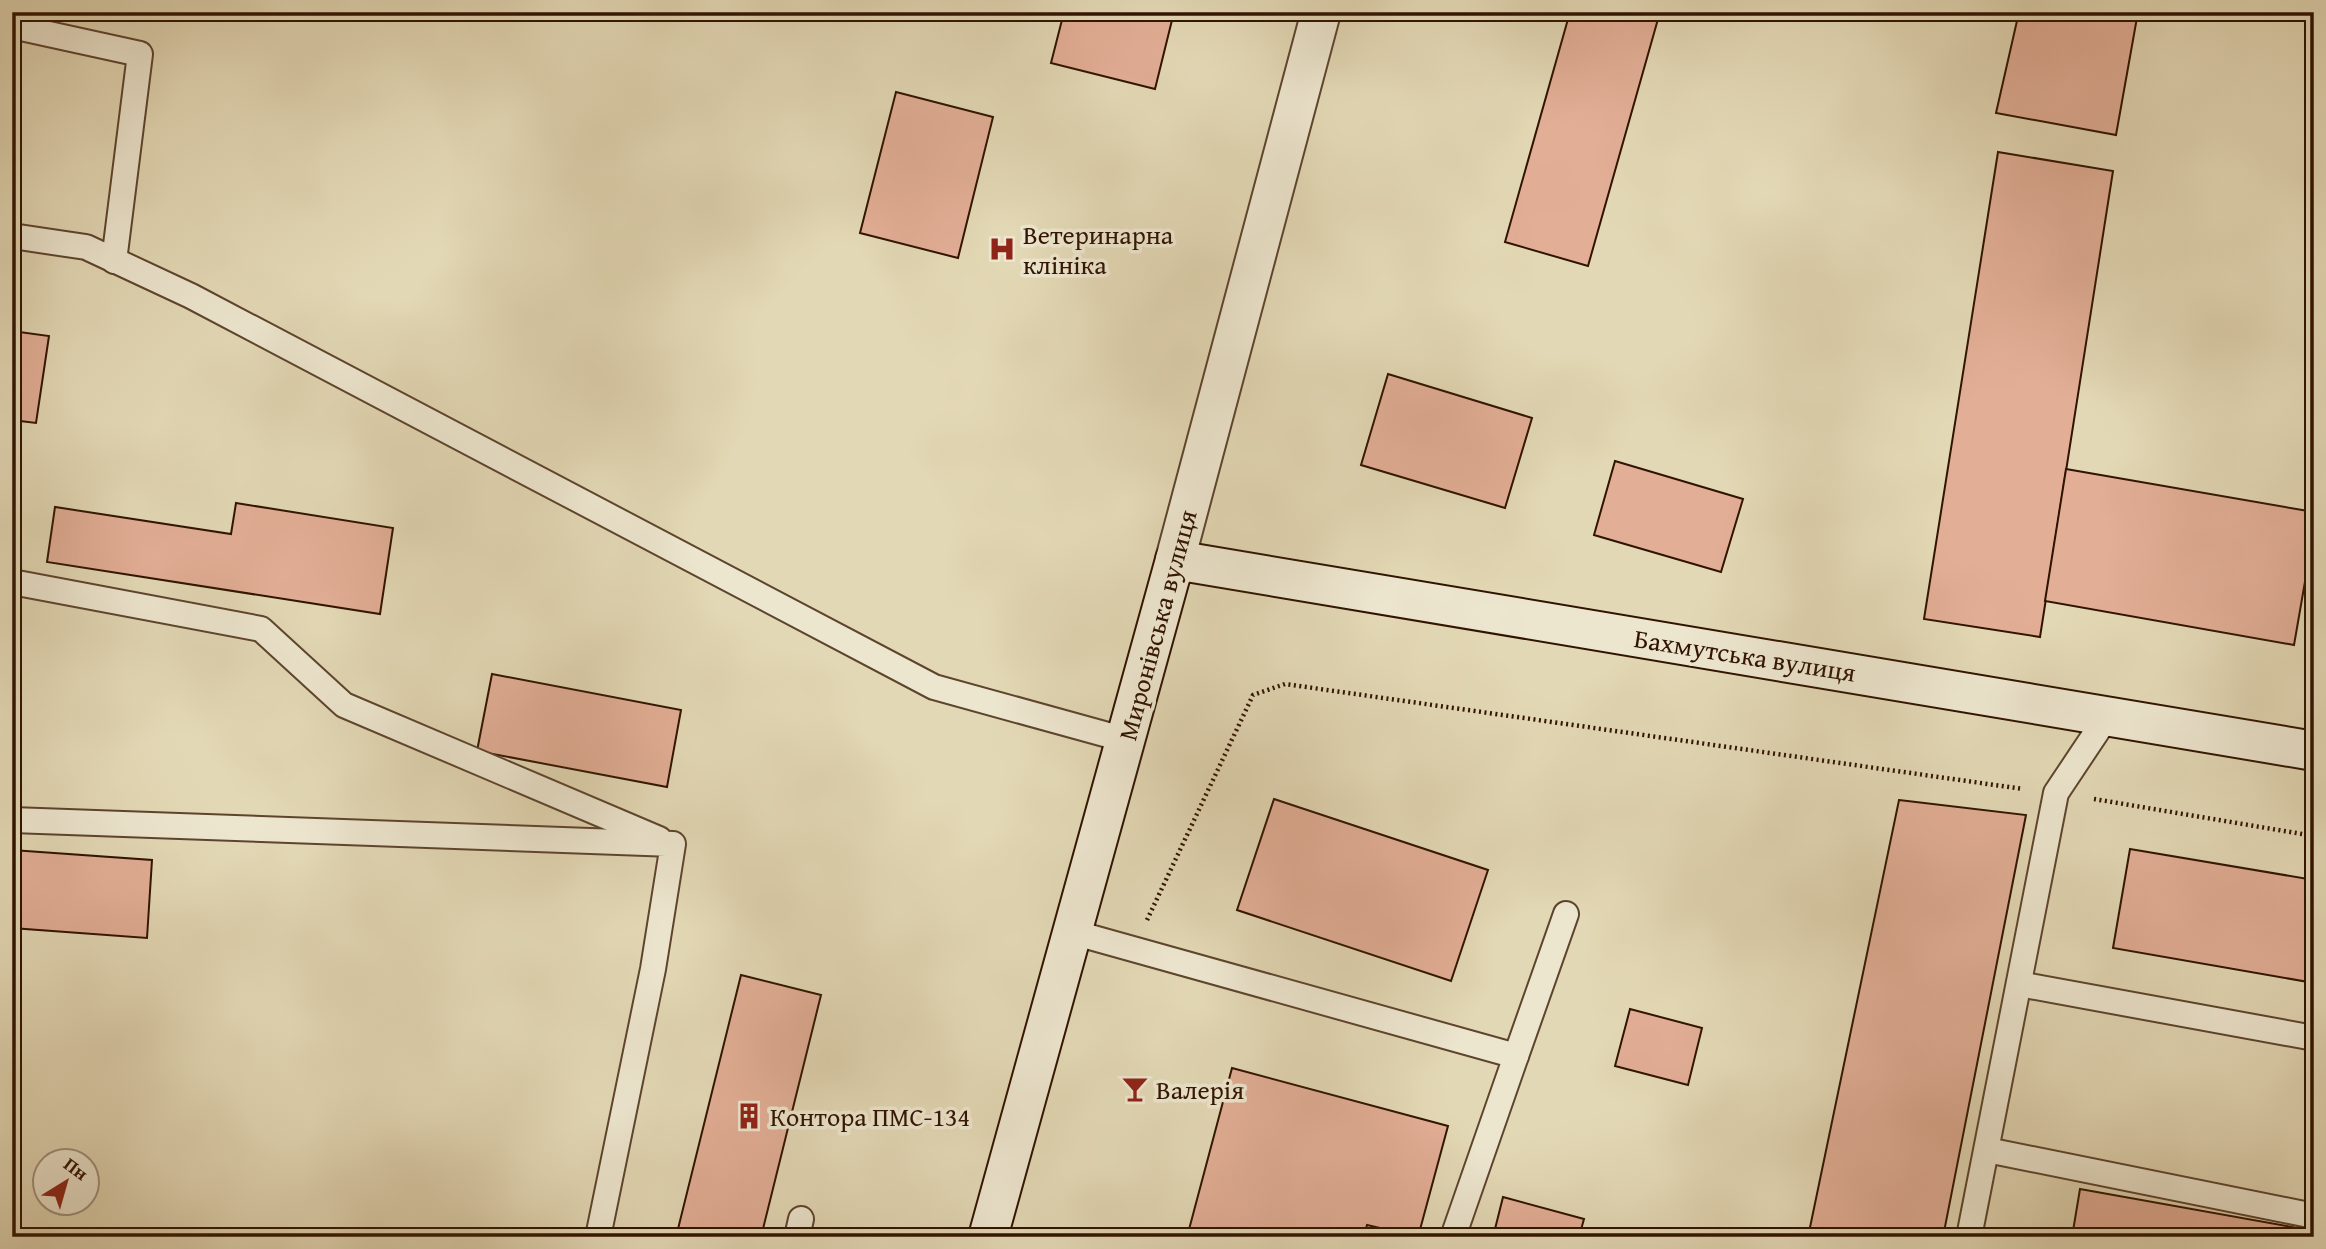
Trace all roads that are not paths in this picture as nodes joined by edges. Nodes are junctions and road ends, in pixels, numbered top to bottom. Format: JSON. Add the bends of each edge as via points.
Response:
{"nodes":[{"id":1,"x":1321,"y":12,"type":"edge"},
{"id":2,"x":12,"y":26,"type":"edge"},
{"id":3,"x":12,"y":236,"type":"edge"},
{"id":4,"x":114,"y":261,"type":"junction"},
{"id":5,"x":1175,"y":561,"type":"junction"},
{"id":6,"x":12,"y":582,"type":"edge"},
{"id":7,"x":2108,"y":715,"type":"junction"},
{"id":8,"x":1126,"y":740,"type":"junction"},
{"id":9,"x":2314,"y":751,"type":"edge"},
{"id":10,"x":12,"y":820,"type":"edge"},
{"id":11,"x":673,"y":844,"type":"junction"},
{"id":12,"x":1566,"y":914,"type":"dead end"},
{"id":13,"x":1072,"y":932,"type":"junction"},
{"id":14,"x":2019,"y":984,"type":"junction"},
{"id":15,"x":2314,"y":1038,"type":"edge"},
{"id":16,"x":1516,"y":1056,"type":"junction"},
{"id":17,"x":1986,"y":1150,"type":"junction"},
{"id":18,"x":2314,"y":1216,"type":"edge"},
{"id":19,"x":598,"y":1237,"type":"edge"},
{"id":20,"x":988,"y":1237,"type":"edge"},
{"id":21,"x":1453,"y":1237,"type":"edge"},
{"id":22,"x":1969,"y":1237,"type":"edge"}],
"edges":[{"from":1,"to":5,"type":"street","name":"Миронівська вулиця"},
{"from":2,"to":4,"type":"lane","via":[[140,54]]},
{"from":3,"to":4,"type":"lane","via":[[86,247]]},
{"from":4,"to":8,"type":"lane","via":[[191,296],[934,687]]},
{"from":5,"to":7,"type":"street","name":"Бахмутська вулиця"},
{"from":5,"to":8,"type":"street","name":"Миронівська вулиця"},
{"from":6,"to":11,"type":"lane","via":[[261,629],[344,705]]},
{"from":7,"to":9,"type":"street","name":"Бахмутська вулиця"},
{"from":7,"to":14,"type":"lane","via":[[2056,793]]},
{"from":8,"to":13,"type":"street","name":"Миронівська вулиця"},
{"from":10,"to":11,"type":"lane"},
{"from":11,"to":19,"type":"lane","via":[[653,969]]},
{"from":12,"to":16,"type":"lane"},
{"from":13,"to":16,"type":"lane"},
{"from":13,"to":20,"type":"street","name":"Миронівська вулиця"},
{"from":14,"to":15,"type":"lane"},
{"from":14,"to":17,"type":"lane"},
{"from":16,"to":21,"type":"lane"},
{"from":17,"to":18,"type":"lane"},
{"from":17,"to":22,"type":"lane"}]}
